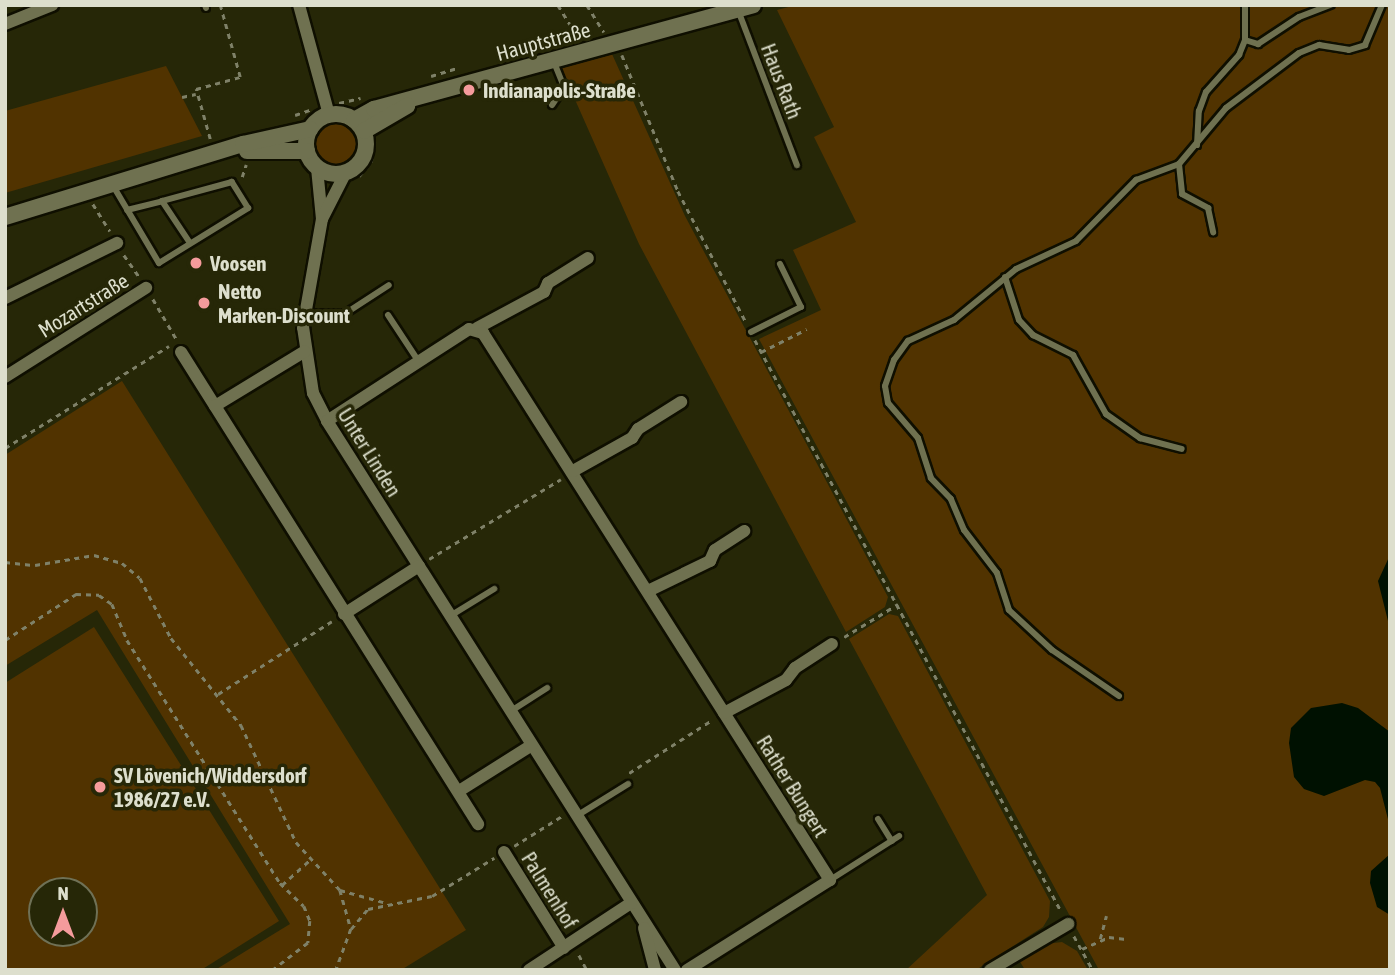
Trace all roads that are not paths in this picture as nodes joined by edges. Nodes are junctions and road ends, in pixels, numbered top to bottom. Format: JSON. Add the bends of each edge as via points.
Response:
{"nodes":[{"id":1,"x":52,"y":5,"type":"edge"},
{"id":2,"x":299,"y":5,"type":"edge"},
{"id":3,"x":1245,"y":5,"type":"edge"},
{"id":4,"x":1331,"y":5,"type":"edge"},
{"id":5,"x":1382,"y":5,"type":"edge"},
{"id":6,"x":745,"y":7,"type":"edge"},
{"id":7,"x":5,"y":24,"type":"edge"},
{"id":8,"x":1244,"y":40,"type":"junction"},
{"id":9,"x":554,"y":60,"type":"junction"},
{"id":10,"x":426,"y":95,"type":"junction"},
{"id":11,"x":552,"y":105,"type":"dead end"},
{"id":12,"x":328,"y":115,"type":"junction"},
{"id":13,"x":359,"y":126,"type":"junction"},
{"id":14,"x":310,"y":129,"type":"junction"},
{"id":15,"x":1197,"y":145,"type":"junction"},
{"id":16,"x":307,"y":152,"type":"junction"},
{"id":17,"x":214,"y":154,"type":"junction"},
{"id":18,"x":1179,"y":164,"type":"junction"},
{"id":19,"x":797,"y":165,"type":"dead end"},
{"id":20,"x":317,"y":168,"type":"junction"},
{"id":21,"x":349,"y":177,"type":"junction"},
{"id":22,"x":111,"y":182,"type":"junction"},
{"id":23,"x":163,"y":201,"type":"junction"},
{"id":24,"x":127,"y":210,"type":"junction"},
{"id":25,"x":5,"y":217,"type":"edge"},
{"id":26,"x":322,"y":219,"type":"junction"},
{"id":27,"x":1213,"y":232,"type":"dead end"},
{"id":28,"x":117,"y":243,"type":"road end"},
{"id":29,"x":190,"y":243,"type":"junction"},
{"id":30,"x":588,"y":258,"type":"dead end"},
{"id":31,"x":780,"y":264,"type":"dead end"},
{"id":32,"x":1005,"y":277,"type":"junction"},
{"id":33,"x":389,"y":285,"type":"dead end"},
{"id":34,"x":146,"y":288,"type":"road end"},
{"id":35,"x":5,"y":298,"type":"edge"},
{"id":36,"x":304,"y":313,"type":"junction"},
{"id":37,"x":388,"y":315,"type":"dead end"},
{"id":38,"x":477,"y":328,"type":"junction"},
{"id":39,"x":751,"y":332,"type":"road end"},
{"id":40,"x":305,"y":351,"type":"junction"},
{"id":41,"x":181,"y":352,"type":"dead end"},
{"id":42,"x":419,"y":362,"type":"junction"},
{"id":43,"x":5,"y":377,"type":"edge"},
{"id":44,"x":681,"y":402,"type":"dead end"},
{"id":45,"x":215,"y":406,"type":"junction"},
{"id":46,"x":327,"y":421,"type":"junction"},
{"id":47,"x":1182,"y":449,"type":"dead end"},
{"id":48,"x":573,"y":471,"type":"junction"},
{"id":49,"x":744,"y":531,"type":"dead end"},
{"id":50,"x":419,"y":566,"type":"junction"},
{"id":51,"x":494,"y":589,"type":"dead end"},
{"id":52,"x":648,"y":592,"type":"junction"},
{"id":53,"x":344,"y":614,"type":"junction"},
{"id":54,"x":450,"y":616,"type":"junction"},
{"id":55,"x":832,"y":644,"type":"road end"},
{"id":56,"x":547,"y":688,"type":"dead end"},
{"id":57,"x":1119,"y":696,"type":"dead end"},
{"id":58,"x":510,"y":711,"type":"junction"},
{"id":59,"x":724,"y":713,"type":"junction"},
{"id":60,"x":531,"y":744,"type":"junction"},
{"id":61,"x":628,"y":784,"type":"dead end"},
{"id":62,"x":459,"y":791,"type":"junction"},
{"id":63,"x":576,"y":816,"type":"junction"},
{"id":64,"x":878,"y":818,"type":"dead end"},
{"id":65,"x":478,"y":824,"type":"dead end"},
{"id":66,"x":900,"y":836,"type":"dead end"},
{"id":67,"x":892,"y":841,"type":"junction"},
{"id":68,"x":504,"y":852,"type":"dead end"},
{"id":69,"x":830,"y":880,"type":"junction"},
{"id":70,"x":631,"y":904,"type":"junction"},
{"id":71,"x":1068,"y":923,"type":"road end"},
{"id":72,"x":643,"y":924,"type":"junction"},
{"id":73,"x":568,"y":945,"type":"junction"},
{"id":74,"x":529,"y":970,"type":"edge"},
{"id":75,"x":655,"y":970,"type":"edge"},
{"id":76,"x":675,"y":970,"type":"edge"},
{"id":77,"x":687,"y":970,"type":"edge"},
{"id":78,"x":990,"y":970,"type":"edge"}],
"edges":[{"from":1,"to":7,"type":"street"},
{"from":2,"to":12,"type":"street"},
{"from":3,"to":8,"type":"lane"},
{"from":4,"to":8,"type":"lane","via":[[1299,16],[1258,44]]},
{"from":5,"to":15,"type":"lane","via":[[1365,45],[1349,50],[1319,45],[1299,53],[1226,108]]},
{"from":6,"to":9,"type":"street","name":"Hauptstraße"},
{"from":6,"to":19,"type":"lane","name":"Haus Rath"},
{"from":8,"to":15,"type":"lane","via":[[1238,55],[1206,92],[1199,111]]},
{"from":9,"to":10,"type":"street","name":"Hauptstraße"},
{"from":9,"to":11,"type":"lane","via":[[564,87]]},
{"from":10,"to":13,"type":"street","name":"Hauptstraße","via":[[381,121]]},
{"from":10,"to":13,"type":"street","name":"Hauptstraße","via":[[374,109]]},
{"from":12,"to":13,"type":"street"},
{"from":12,"to":14,"type":"street"},
{"from":13,"to":21,"type":"street","via":[[364,156]]},
{"from":14,"to":16,"type":"street"},
{"from":14,"to":17,"type":"street"},
{"from":15,"to":18,"type":"lane"},
{"from":16,"to":17,"type":"street"},
{"from":16,"to":20,"type":"street"},
{"from":17,"to":22,"type":"street"},
{"from":18,"to":27,"type":"lane","via":[[1182,194],[1208,208]]},
{"from":18,"to":32,"type":"lane","via":[[1136,180],[1076,241]]},
{"from":20,"to":21,"type":"street"},
{"from":20,"to":26,"type":"street","name":"Unter Linden"},
{"from":21,"to":26,"type":"street","name":"Unter Linden"},
{"from":22,"to":24,"type":"lane"},
{"from":22,"to":25,"type":"street"},
{"from":23,"to":24,"type":"lane"},
{"from":23,"to":29,"type":"lane"},
{"from":23,"to":29,"type":"lane","via":[[232,182],[248,208]]},
{"from":24,"to":29,"type":"lane","via":[[159,263]]},
{"from":26,"to":36,"type":"street","name":"Unter Linden"},
{"from":28,"to":35,"type":"street","name":"Mozartstraße","via":[[69,271]]},
{"from":30,"to":38,"type":"street","via":[[548,284],[544,292]]},
{"from":31,"to":39,"type":"lane","via":[[801,307]]},
{"from":32,"to":47,"type":"lane","via":[[1019,320],[1033,335],[1073,355],[1106,414],[1140,438]]},
{"from":32,"to":57,"type":"lane","via":[[954,320],[901,348],[885,396],[918,438],[931,478],[951,499],[964,530],[997,573],[1009,610],[1052,650]]},
{"from":33,"to":36,"type":"lane","via":[[346,313]]},
{"from":34,"to":43,"type":"street","name":"Mozartstraße"},
{"from":36,"to":40,"type":"street","name":"Unter Linden"},
{"from":37,"to":42,"type":"lane"},
{"from":38,"to":42,"type":"street"},
{"from":38,"to":48,"type":"street","name":"Rather Bungert"},
{"from":40,"to":45,"type":"street"},
{"from":40,"to":46,"type":"street","name":"Unter Linden","via":[[313,393]]},
{"from":41,"to":45,"type":"street"},
{"from":42,"to":46,"type":"street"},
{"from":44,"to":48,"type":"street","via":[[638,429],[632,438]]},
{"from":45,"to":53,"type":"street"},
{"from":46,"to":50,"type":"street","name":"Unter Linden"},
{"from":48,"to":52,"type":"street","name":"Rather Bungert","via":[[613,544],[628,556]]},
{"from":49,"to":52,"type":"street","via":[[715,550],[710,561]]},
{"from":50,"to":53,"type":"street"},
{"from":50,"to":54,"type":"street","name":"Unter Linden"},
{"from":51,"to":54,"type":"lane"},
{"from":52,"to":59,"type":"street","name":"Rather Bungert","via":[[657,614]]},
{"from":53,"to":62,"type":"street"},
{"from":54,"to":58,"type":"street","name":"Unter Linden"},
{"from":55,"to":59,"type":"street","via":[[795,668],[786,680]]},
{"from":56,"to":58,"type":"lane"},
{"from":58,"to":60,"type":"street","name":"Unter Linden"},
{"from":59,"to":69,"type":"street","name":"Rather Bungert"},
{"from":60,"to":62,"type":"street"},
{"from":60,"to":63,"type":"street","name":"Unter Linden"},
{"from":61,"to":63,"type":"lane"},
{"from":62,"to":65,"type":"street"},
{"from":63,"to":70,"type":"street","name":"Unter Linden"},
{"from":64,"to":67,"type":"lane"},
{"from":66,"to":67,"type":"lane"},
{"from":67,"to":69,"type":"lane"},
{"from":68,"to":73,"type":"street","name":"Palmenhof"},
{"from":69,"to":77,"type":"street"},
{"from":70,"to":72,"type":"street","name":"Unter Linden"},
{"from":70,"to":73,"type":"street","name":"Palmenhof"},
{"from":71,"to":78,"type":"street"},
{"from":72,"to":75,"type":"street","name":"Unter Linden"},
{"from":72,"to":76,"type":"street","name":"Unter Linden"},
{"from":73,"to":74,"type":"street","name":"Palmenhof"}]}
